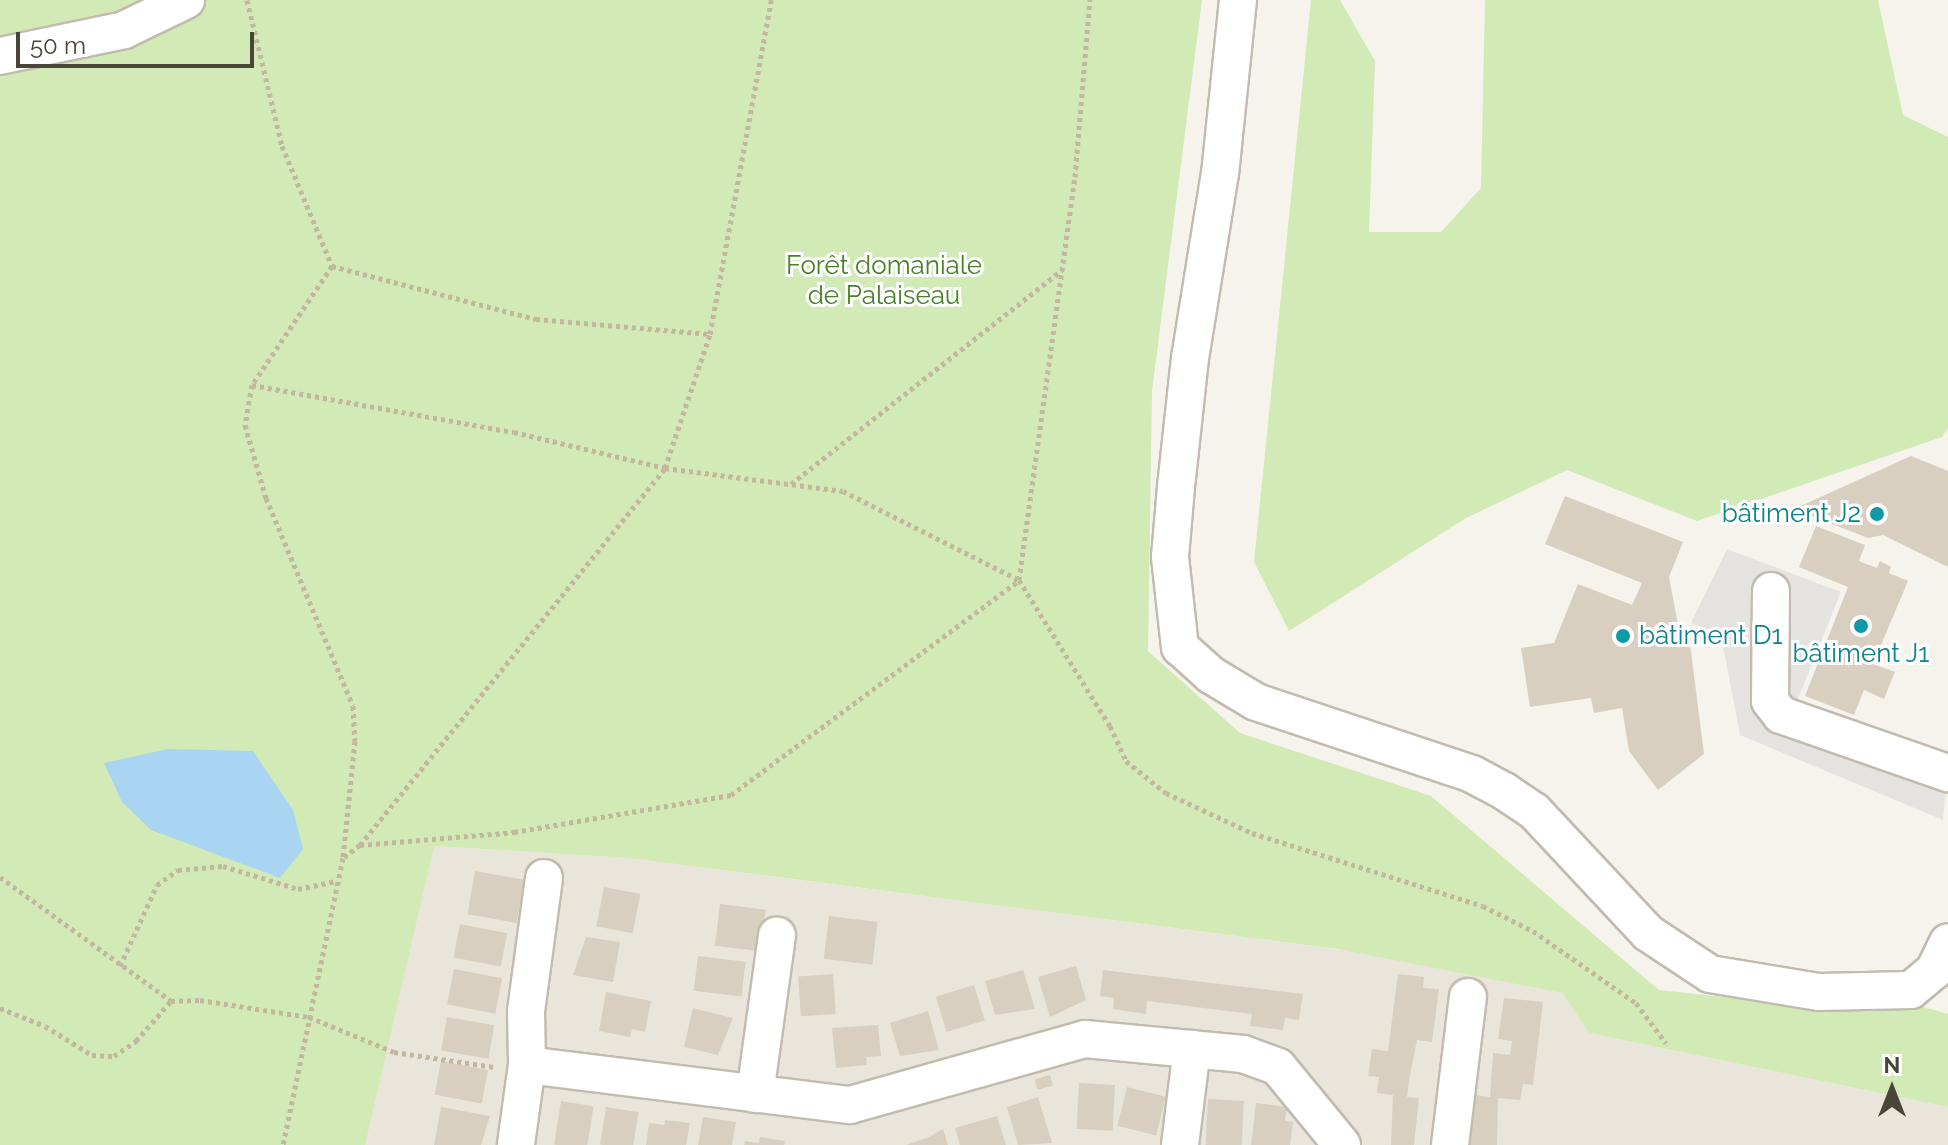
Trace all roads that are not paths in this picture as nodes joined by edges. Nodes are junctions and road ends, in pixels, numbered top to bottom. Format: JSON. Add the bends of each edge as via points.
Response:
{"nodes":[{"id":1,"x":186,"y":0,"type":"edge"},
{"id":2,"x":1238,"y":0,"type":"edge"},
{"id":3,"x":0,"y":56,"type":"edge"},
{"id":4,"x":1771,"y":591,"type":"dead end"},
{"id":5,"x":1948,"y":773,"type":"edge"},
{"id":6,"x":544,"y":878,"type":"dead end"},
{"id":7,"x":777,"y":936,"type":"dead end"},
{"id":8,"x":1948,"y":942,"type":"edge"},
{"id":9,"x":1468,"y":997,"type":"dead end"},
{"id":10,"x":1192,"y":1049,"type":"junction"},
{"id":11,"x":527,"y":1065,"type":"junction"},
{"id":12,"x":755,"y":1094,"type":"junction"},
{"id":13,"x":516,"y":1144,"type":"edge"},
{"id":14,"x":1180,"y":1145,"type":"edge"},
{"id":15,"x":1342,"y":1145,"type":"edge"},
{"id":16,"x":1450,"y":1145,"type":"edge"}],
"edges":[{"from":1,"to":3,"type":"street","via":[[124,30]]},
{"from":2,"to":8,"type":"street","via":[[1176,487],[1170,557],[1180,647],[1211,675],[1256,702],[1472,774],[1504,791],[1534,811],[1648,933],[1680,959],[1710,974],[1819,992],[1911,990],[1934,971]]},
{"from":4,"to":5,"type":"street","via":[[1770,701],[1781,715]]},
{"from":6,"to":11,"type":"street","via":[[526,1011]]},
{"from":7,"to":12,"type":"street"},
{"from":9,"to":16,"type":"street"},
{"from":10,"to":12,"type":"street","via":[[1085,1039],[850,1105]]},
{"from":10,"to":14,"type":"street"},
{"from":10,"to":15,"type":"street","via":[[1243,1054],[1278,1067]]},
{"from":11,"to":12,"type":"street"},
{"from":11,"to":13,"type":"street"}]}
